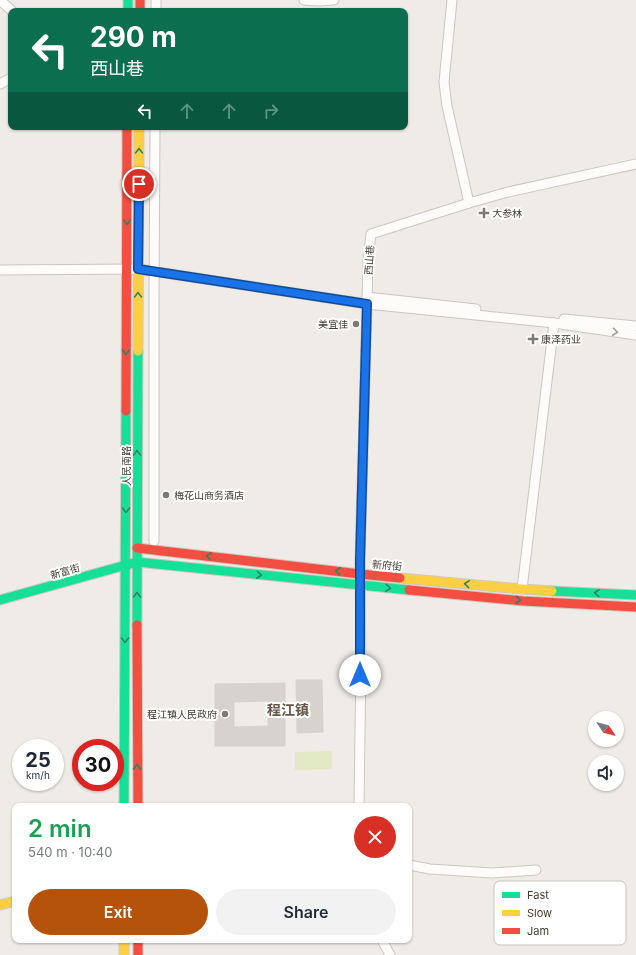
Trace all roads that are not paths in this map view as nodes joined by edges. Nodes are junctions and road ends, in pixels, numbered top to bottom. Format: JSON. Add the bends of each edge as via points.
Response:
{"nodes":[{"id":1,"x":304,"y":0,"type":"edge"},
{"id":2,"x":334,"y":0,"type":"edge"},
{"id":3,"x":452,"y":0,"type":"edge"},
{"id":4,"x":1,"y":1,"type":"edge"},
{"id":5,"x":9,"y":8,"type":"edge"},
{"id":6,"x":127,"y":130,"type":"edge"},
{"id":7,"x":139,"y":130,"type":"edge"},
{"id":8,"x":155,"y":130,"type":"edge"},
{"id":9,"x":636,"y":164,"type":"edge"},
{"id":10,"x":469,"y":203,"type":"junction"},
{"id":11,"x":127,"y":269,"type":"junction"},
{"id":12,"x":138,"y":269,"type":"junction"},
{"id":13,"x":0,"y":270,"type":"edge"},
{"id":14,"x":367,"y":300,"type":"junction"},
{"id":15,"x":554,"y":323,"type":"junction"},
{"id":16,"x":636,"y":326,"type":"edge"},
{"id":17,"x":636,"y":335,"type":"edge"},
{"id":18,"x":154,"y":541,"type":"dead end"},
{"id":19,"x":137,"y":548,"type":"junction"},
{"id":20,"x":137,"y":562,"type":"junction"},
{"id":21,"x":126,"y":565,"type":"junction"},
{"id":22,"x":360,"y":574,"type":"junction"},
{"id":23,"x":522,"y":589,"type":"junction"},
{"id":24,"x":636,"y":595,"type":"edge"},
{"id":25,"x":0,"y":600,"type":"edge"},
{"id":26,"x":636,"y":606,"type":"edge"},
{"id":27,"x":124,"y":803,"type":"edge"},
{"id":28,"x":138,"y":803,"type":"edge"},
{"id":29,"x":359,"y":803,"type":"edge"},
{"id":30,"x":412,"y":866,"type":"edge"},
{"id":31,"x":536,"y":870,"type":"dead end"},
{"id":32,"x":12,"y":902,"type":"edge"},
{"id":33,"x":0,"y":905,"type":"edge"},
{"id":34,"x":12,"y":911,"type":"edge"},
{"id":35,"x":0,"y":914,"type":"edge"},
{"id":36,"x":124,"y":943,"type":"edge"},
{"id":37,"x":138,"y":943,"type":"edge"},
{"id":38,"x":384,"y":943,"type":"edge"},
{"id":39,"x":124,"y":955,"type":"edge"},
{"id":40,"x":138,"y":955,"type":"edge"},
{"id":41,"x":390,"y":955,"type":"edge"}],
"edges":[{"from":1,"to":2,"type":"street"},
{"from":3,"to":10,"type":"street","via":[[444,82]]},
{"from":4,"to":5,"type":"street"},
{"from":6,"to":11,"type":"main road","name":"人民南路","one_way":true},
{"from":12,"to":7,"type":"main road","name":"人民南路","one_way":true},
{"from":8,"to":18,"type":"street"},
{"from":9,"to":10,"type":"street","name":"西山巷"},
{"from":10,"to":14,"type":"street","name":"西山巷","via":[[371,234]]},
{"from":11,"to":12,"type":"street"},
{"from":11,"to":13,"type":"street"},
{"from":11,"to":21,"type":"main road","name":"人民南路","one_way":true},
{"from":12,"to":14,"type":"street"},
{"from":19,"to":12,"type":"main road","name":"人民南路","one_way":true},
{"from":14,"to":15,"type":"street"},
{"from":14,"to":16,"type":"street"},
{"from":14,"to":22,"type":"street"},
{"from":15,"to":17,"type":"street","one_way":true},
{"from":15,"to":23,"type":"street"},
{"from":19,"to":20,"type":"main road","name":"人民南路"},
{"from":22,"to":19,"type":"main road","name":"新府街","one_way":true},
{"from":20,"to":21,"type":"main road","name":"新富街"},
{"from":20,"to":26,"type":"main road","one_way":true,"via":[[523,601]]},
{"from":28,"to":20,"type":"main road","name":"人民南路","one_way":true},
{"from":21,"to":25,"type":"main road","name":"新富街"},
{"from":21,"to":27,"type":"main road","name":"人民南路","one_way":true},
{"from":23,"to":22,"type":"main road","name":"新府街","one_way":true},
{"from":22,"to":29,"type":"street"},
{"from":24,"to":23,"type":"main road","name":"新府街","one_way":true},
{"from":30,"to":31,"type":"street","via":[[492,873]]},
{"from":32,"to":33,"type":"main road"},
{"from":34,"to":35,"type":"main road"},
{"from":36,"to":39,"type":"main road"},
{"from":37,"to":40,"type":"main road"},
{"from":38,"to":41,"type":"street"}]}
